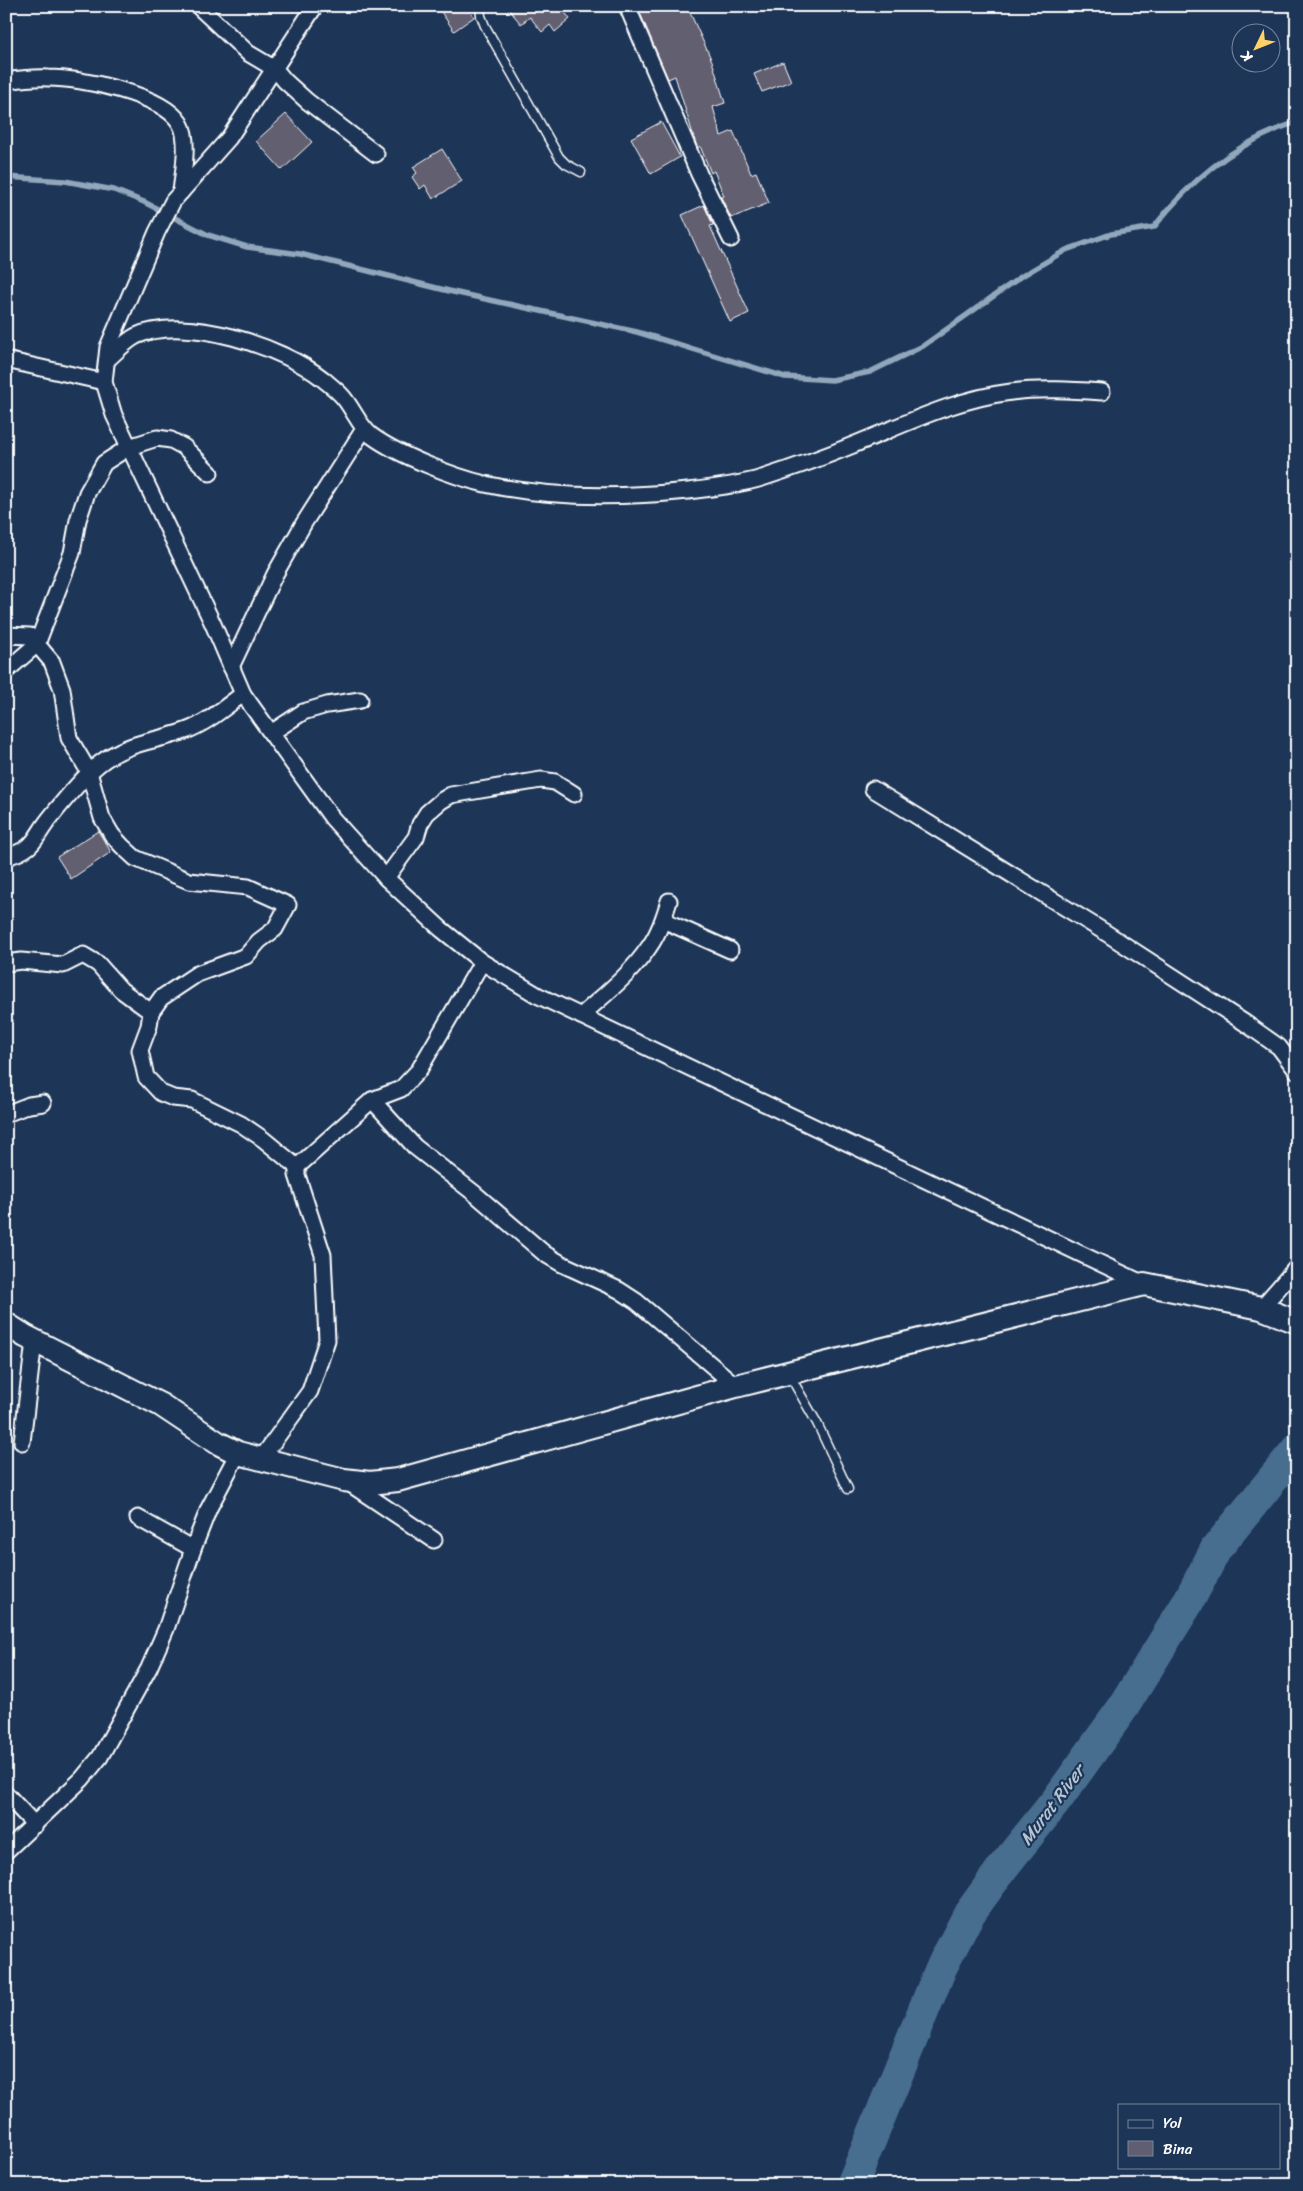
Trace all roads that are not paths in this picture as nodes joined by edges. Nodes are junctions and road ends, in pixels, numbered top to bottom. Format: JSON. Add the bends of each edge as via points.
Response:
{"nodes":[{"id":1,"x":198,"y":6,"type":"edge"},
{"id":2,"x":315,"y":6,"type":"edge"},
{"id":3,"x":480,"y":6,"type":"edge"},
{"id":4,"x":627,"y":6,"type":"edge"},
{"id":5,"x":275,"y":69,"type":"junction"},
{"id":6,"x":6,"y":81,"type":"edge"},
{"id":7,"x":376,"y":154,"type":"dead end"},
{"id":8,"x":582,"y":172,"type":"dead end"},
{"id":9,"x":177,"y":196,"type":"junction"},
{"id":10,"x":732,"y":239,"type":"dead end"},
{"id":11,"x":6,"y":360,"type":"edge"},
{"id":12,"x":107,"y":360,"type":"junction"},
{"id":13,"x":104,"y":382,"type":"junction"},
{"id":14,"x":1102,"y":392,"type":"dead end"},
{"id":15,"x":364,"y":429,"type":"junction"},
{"id":16,"x":129,"y":447,"type":"junction"},
{"id":17,"x":210,"y":473,"type":"dead end"},
{"id":18,"x":6,"y":635,"type":"edge"},
{"id":19,"x":38,"y":644,"type":"junction"},
{"id":20,"x":231,"y":666,"type":"junction"},
{"id":21,"x":6,"y":671,"type":"edge"},
{"id":22,"x":243,"y":694,"type":"junction"},
{"id":23,"x":360,"y":700,"type":"dead end"},
{"id":24,"x":271,"y":733,"type":"junction"},
{"id":25,"x":90,"y":772,"type":"junction"},
{"id":26,"x":873,"y":789,"type":"dead end"},
{"id":27,"x":574,"y":794,"type":"dead end"},
{"id":28,"x":6,"y":857,"type":"edge"},
{"id":29,"x":386,"y":878,"type":"junction"},
{"id":30,"x":669,"y":901,"type":"dead end"},
{"id":31,"x":663,"y":920,"type":"junction"},
{"id":32,"x":730,"y":950,"type":"dead end"},
{"id":33,"x":482,"y":962,"type":"junction"},
{"id":34,"x":6,"y":963,"type":"edge"},
{"id":35,"x":151,"y":1012,"type":"junction"},
{"id":36,"x":581,"y":1016,"type":"junction"},
{"id":37,"x":1297,"y":1071,"type":"edge"},
{"id":38,"x":372,"y":1100,"type":"junction"},
{"id":39,"x":43,"y":1103,"type":"dead end"},
{"id":40,"x":6,"y":1114,"type":"edge"},
{"id":41,"x":297,"y":1167,"type":"junction"},
{"id":42,"x":1297,"y":1268,"type":"edge"},
{"id":43,"x":1144,"y":1284,"type":"junction"},
{"id":44,"x":1261,"y":1308,"type":"junction"},
{"id":45,"x":1297,"y":1322,"type":"edge"},
{"id":46,"x":6,"y":1324,"type":"edge"},
{"id":47,"x":34,"y":1340,"type":"junction"},
{"id":48,"x":788,"y":1374,"type":"junction"},
{"id":49,"x":736,"y":1386,"type":"junction"},
{"id":50,"x":22,"y":1442,"type":"dead end"},
{"id":51,"x":238,"y":1453,"type":"junction"},
{"id":52,"x":261,"y":1459,"type":"junction"},
{"id":53,"x":344,"y":1480,"type":"junction"},
{"id":54,"x":848,"y":1489,"type":"dead end"},
{"id":55,"x":138,"y":1518,"type":"dead end"},
{"id":56,"x":434,"y":1540,"type":"dead end"},
{"id":57,"x":193,"y":1549,"type":"junction"},
{"id":58,"x":6,"y":1794,"type":"edge"},
{"id":59,"x":35,"y":1825,"type":"junction"},
{"id":60,"x":6,"y":1851,"type":"edge"}],
"edges":[{"from":1,"to":5,"type":"street","via":[[248,53]]},
{"from":2,"to":5,"type":"street"},
{"from":3,"to":8,"type":"lane","via":[[486,26],[558,157]]},
{"from":4,"to":10,"type":"street","via":[[698,174]]},
{"from":5,"to":7,"type":"street","via":[[307,101]]},
{"from":5,"to":9,"type":"street","via":[[229,138]]},
{"from":6,"to":9,"type":"street","via":[[48,78],[86,81],[142,97],[168,109],[181,124],[185,147]]},
{"from":9,"to":12,"type":"street","via":[[157,232],[108,347]]},
{"from":11,"to":13,"type":"street"},
{"from":12,"to":13,"type":"street"},
{"from":12,"to":15,"type":"street","via":[[134,337],[154,331],[180,329],[215,333],[272,349],[306,367],[343,398]]},
{"from":13,"to":16,"type":"street","via":[[114,415]]},
{"from":14,"to":15,"type":"street","via":[[1010,392],[926,414],[854,445],[760,479],[654,495],[548,494],[484,484],[430,466]]},
{"from":15,"to":20,"type":"street","via":[[304,523]]},
{"from":16,"to":17,"type":"street","via":[[157,438],[171,440],[184,447]]},
{"from":16,"to":19,"type":"street","via":[[104,464],[87,492],[69,561]]},
{"from":16,"to":20,"type":"street"},
{"from":18,"to":19,"type":"street","via":[[30,636]]},
{"from":19,"to":21,"type":"street"},
{"from":19,"to":25,"type":"street","via":[[52,662],[62,689],[69,738]]},
{"from":20,"to":22,"type":"street"},
{"from":22,"to":24,"type":"street"},
{"from":22,"to":25,"type":"street","via":[[205,721],[187,730],[130,745]]},
{"from":23,"to":24,"type":"street","via":[[303,712]]},
{"from":24,"to":29,"type":"street","via":[[332,818]]},
{"from":25,"to":28,"type":"street","via":[[49,819],[36,841],[20,853]]},
{"from":25,"to":35,"type":"street","via":[[102,818],[112,835],[135,858],[189,881],[248,887],[288,905],[275,929],[246,956],[197,974],[161,998]]},
{"from":26,"to":37,"type":"street","via":[[1245,1023],[1279,1047]]},
{"from":27,"to":29,"type":"street","via":[[555,782],[541,780],[452,795],[427,813],[413,842]]},
{"from":29,"to":33,"type":"street"},
{"from":30,"to":31,"type":"street"},
{"from":31,"to":32,"type":"street"},
{"from":31,"to":36,"type":"street","via":[[649,948]]},
{"from":33,"to":36,"type":"street","via":[[536,995]]},
{"from":33,"to":38,"type":"street","via":[[420,1070],[401,1089]]},
{"from":34,"to":35,"type":"street","via":[[21,961],[63,965],[83,955],[98,964],[121,990]]},
{"from":35,"to":41,"type":"street","via":[[140,1050],[146,1077],[152,1085],[161,1093],[192,1100],[241,1124]]},
{"from":36,"to":43,"type":"street"},
{"from":38,"to":41,"type":"street"},
{"from":38,"to":49,"type":"street","via":[[415,1147],[546,1254],[636,1301]]},
{"from":39,"to":40,"type":"street"},
{"from":41,"to":52,"type":"street","via":[[323,1255],[327,1340],[310,1391]]},
{"from":42,"to":44,"type":"street"},
{"from":43,"to":44,"type":"street"},
{"from":43,"to":48,"type":"street"},
{"from":44,"to":45,"type":"street"},
{"from":46,"to":47,"type":"street"},
{"from":47,"to":50,"type":"street"},
{"from":47,"to":51,"type":"street","via":[[161,1405]]},
{"from":48,"to":49,"type":"street"},
{"from":48,"to":54,"type":"lane","via":[[817,1423]]},
{"from":49,"to":53,"type":"street","via":[[398,1480],[370,1483]]},
{"from":51,"to":52,"type":"street"},
{"from":51,"to":57,"type":"street","via":[[209,1508]]},
{"from":52,"to":53,"type":"street"},
{"from":53,"to":56,"type":"street"},
{"from":55,"to":57,"type":"street"},
{"from":57,"to":59,"type":"street","via":[[156,1652],[100,1757]]},
{"from":58,"to":59,"type":"street"},
{"from":59,"to":60,"type":"street"}]}
